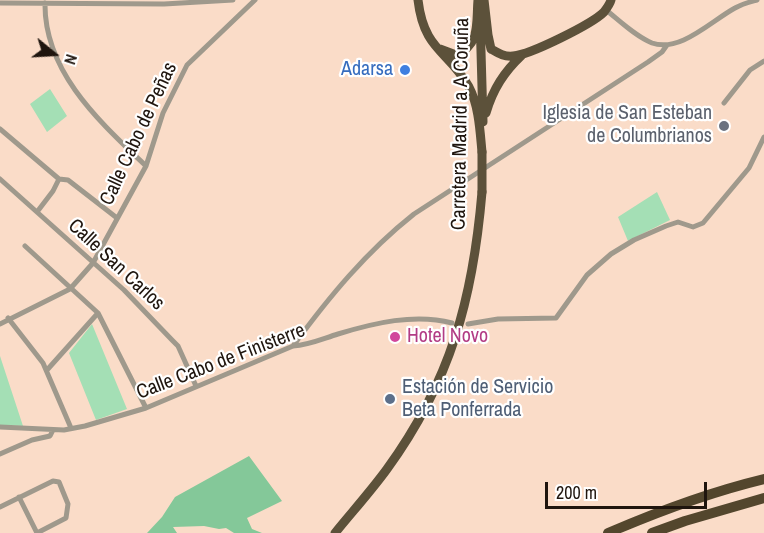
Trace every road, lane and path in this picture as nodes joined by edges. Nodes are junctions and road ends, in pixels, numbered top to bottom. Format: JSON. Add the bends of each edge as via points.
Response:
{"nodes":[{"id":1,"x":233,"y":0,"type":"edge"},
{"id":2,"x":248,"y":0,"type":"edge"},
{"id":3,"x":255,"y":0,"type":"edge"},
{"id":4,"x":481,"y":0,"type":"edge"},
{"id":5,"x":611,"y":0,"type":"edge"},
{"id":6,"x":757,"y":0,"type":"edge"},
{"id":7,"x":418,"y":1,"type":"edge"},
{"id":8,"x":0,"y":3,"type":"edge"},
{"id":9,"x":45,"y":3,"type":"junction"},
{"id":10,"x":606,"y":10,"type":"junction"},
{"id":11,"x":433,"y":45,"type":"junction"},
{"id":12,"x":667,"y":45,"type":"junction"},
{"id":13,"x":522,"y":55,"type":"junction"},
{"id":14,"x":764,"y":61,"type":"edge"},
{"id":15,"x":724,"y":103,"type":"dead end"},
{"id":16,"x":0,"y":129,"type":"edge"},
{"id":17,"x":764,"y":137,"type":"edge"},
{"id":18,"x":482,"y":152,"type":"junction"},
{"id":19,"x":146,"y":166,"type":"junction"},
{"id":20,"x":0,"y":179,"type":"edge"},
{"id":21,"x":59,"y":179,"type":"junction"},
{"id":22,"x":37,"y":212,"type":"junction"},
{"id":23,"x":117,"y":218,"type":"junction"},
{"id":24,"x":24,"y":246,"type":"dead end"},
{"id":25,"x":93,"y":262,"type":"junction"},
{"id":26,"x":70,"y":289,"type":"junction"},
{"id":27,"x":98,"y":313,"type":"junction"},
{"id":28,"x":8,"y":318,"type":"junction"},
{"id":29,"x":452,"y":323,"type":"dead end"},
{"id":30,"x":0,"y":324,"type":"edge"},
{"id":31,"x":468,"y":324,"type":"dead end"},
{"id":32,"x":293,"y":346,"type":"junction"},
{"id":33,"x":47,"y":370,"type":"junction"},
{"id":34,"x":195,"y":386,"type":"junction"},
{"id":35,"x":146,"y":408,"type":"junction"},
{"id":36,"x":0,"y":427,"type":"edge"},
{"id":37,"x":71,"y":428,"type":"junction"},
{"id":38,"x":53,"y":429,"type":"junction"},
{"id":39,"x":0,"y":454,"type":"edge"},
{"id":40,"x":764,"y":479,"type":"edge"},
{"id":41,"x":19,"y":497,"type":"junction"},
{"id":42,"x":764,"y":498,"type":"edge"},
{"id":43,"x":0,"y":507,"type":"edge"},
{"id":44,"x":37,"y":533,"type":"edge"},
{"id":45,"x":335,"y":533,"type":"edge"},
{"id":46,"x":608,"y":533,"type":"edge"},
{"id":47,"x":652,"y":533,"type":"edge"}],
"edges":[{"from":1,"to":9,"type":"street"},
{"from":2,"to":3,"type":"street"},
{"from":3,"to":19,"type":"street","name":"Calle Cabo de Peñas","via":[[187,65],[163,113]]},
{"from":4,"to":11,"type":"highway","via":[[472,45],[456,55]]},
{"from":4,"to":13,"type":"highway","via":[[491,48],[501,55]]},
{"from":4,"to":18,"type":"highway","name":"Carretera Madrid a A Coruña"},
{"from":5,"to":10,"type":"highway"},
{"from":6,"to":12,"type":"street","via":[[735,8],[682,41]]},
{"from":7,"to":11,"type":"highway","via":[[423,27]]},
{"from":8,"to":9,"type":"street"},
{"from":9,"to":19,"type":"street","via":[[47,34],[62,68],[85,104]]},
{"from":10,"to":12,"type":"street","via":[[642,38]]},
{"from":10,"to":13,"type":"highway","via":[[580,28]]},
{"from":11,"to":18,"type":"highway","via":[[471,91]]},
{"from":12,"to":32,"type":"street","via":[[648,62],[405,221],[362,261]]},
{"from":13,"to":18,"type":"highway","via":[[492,93]]},
{"from":14,"to":15,"type":"street","via":[[750,70]]},
{"from":16,"to":21,"type":"street"},
{"from":17,"to":31,"type":"street","via":[[749,168],[703,223],[693,227],[678,222],[611,254],[587,275],[556,318],[498,318]]},
{"from":18,"to":45,"type":"highway","name":"Carretera Madrid a A Coruña","bridge":true,"via":[[477,244],[465,308],[442,374],[422,416],[387,469]]},
{"from":19,"to":23,"type":"street","name":"Calle Cabo de Peñas"},
{"from":20,"to":22,"type":"street","name":"Calle San Carlos"},
{"from":21,"to":22,"type":"street"},
{"from":21,"to":23,"type":"street","via":[[68,180]]},
{"from":22,"to":25,"type":"street","name":"Calle San Carlos"},
{"from":23,"to":25,"type":"street","name":"Calle Cabo de Peñas"},
{"from":24,"to":26,"type":"street"},
{"from":25,"to":26,"type":"street","name":"Calle Cabo de Peñas"},
{"from":25,"to":34,"type":"street","name":"Calle San Carlos","via":[[178,346]]},
{"from":26,"to":27,"type":"street"},
{"from":26,"to":28,"type":"street","name":"Calle Cabo de Peñas"},
{"from":27,"to":33,"type":"street"},
{"from":27,"to":35,"type":"street"},
{"from":28,"to":30,"type":"street","name":"Calle Cabo de Peñas"},
{"from":28,"to":33,"type":"street"},
{"from":29,"to":32,"type":"street","name":"Calle Cabo de Finisterre","via":[[396,320]]},
{"from":32,"to":34,"type":"street","name":"Calle Cabo de Finisterre"},
{"from":33,"to":37,"type":"street"},
{"from":34,"to":35,"type":"street","name":"Calle Cabo de Finisterre"},
{"from":35,"to":37,"type":"street","name":"Calle Cabo de Finisterre"},
{"from":36,"to":38,"type":"street","name":"Calle Cabo de Finisterre"},
{"from":37,"to":38,"type":"street","name":"Calle Cabo de Finisterre"},
{"from":38,"to":39,"type":"street","via":[[50,436]]},
{"from":40,"to":46,"type":"highway","via":[[675,505]]},
{"from":41,"to":43,"type":"street"},
{"from":41,"to":44,"type":"street"},
{"from":41,"to":44,"type":"street","via":[[53,481],[64,491],[68,504],[66,518]]},
{"from":42,"to":47,"type":"highway"}]}
